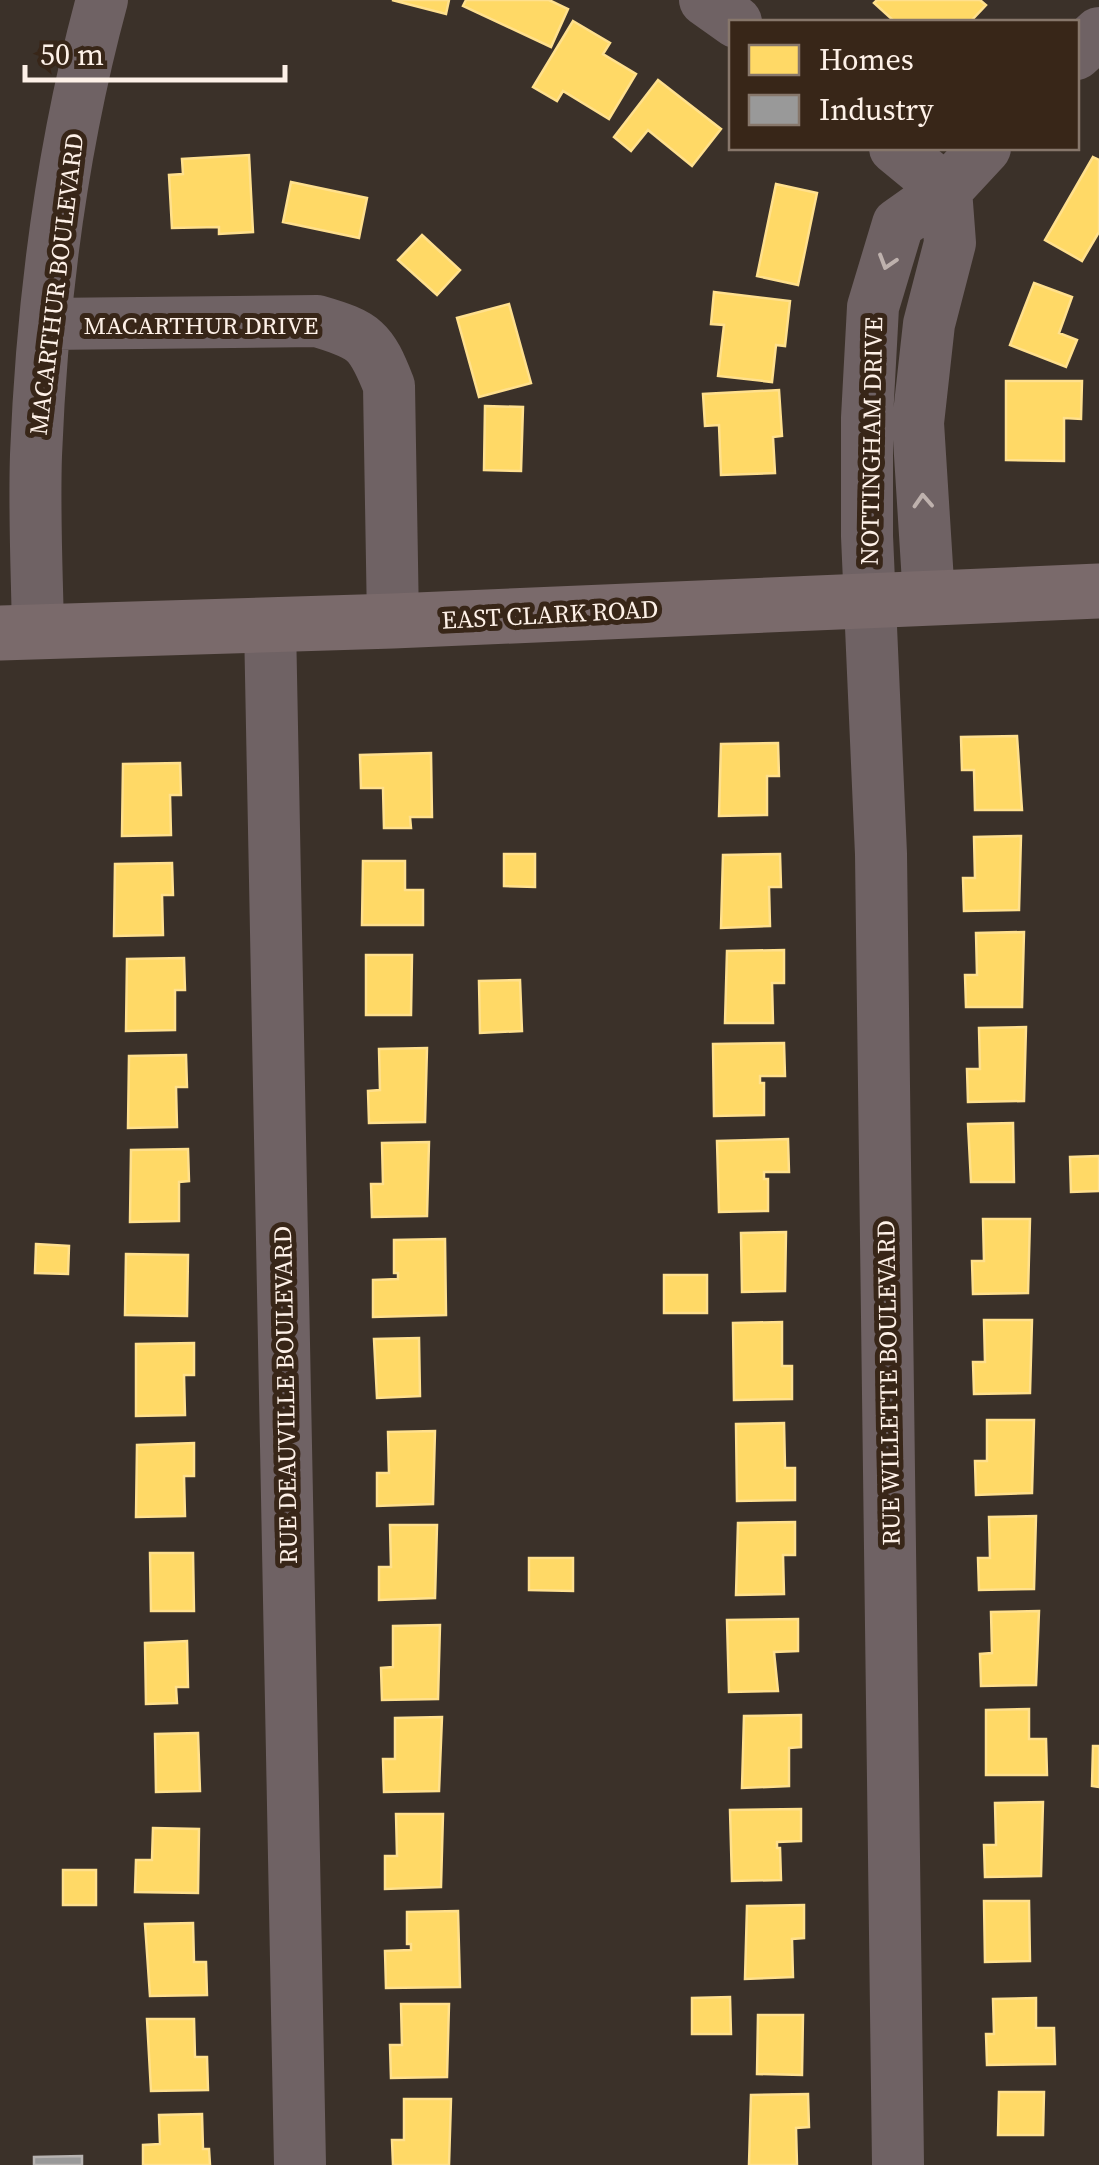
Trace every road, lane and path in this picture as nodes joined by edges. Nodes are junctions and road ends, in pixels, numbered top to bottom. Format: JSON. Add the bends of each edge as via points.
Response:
{"nodes":[{"id":1,"x":102,"y":0,"type":"edge"},
{"id":2,"x":705,"y":0,"type":"edge"},
{"id":3,"x":733,"y":20,"type":"edge"},
{"id":4,"x":1099,"y":33,"type":"edge"},
{"id":5,"x":1079,"y":51,"type":"edge"},
{"id":6,"x":896,"y":150,"type":"edge"},
{"id":7,"x":983,"y":150,"type":"edge"},
{"id":8,"x":946,"y":190,"type":"junction"},
{"id":9,"x":46,"y":324,"type":"junction"},
{"id":10,"x":1099,"y":592,"type":"edge"},
{"id":11,"x":929,"y":598,"type":"junction"},
{"id":12,"x":870,"y":600,"type":"junction"},
{"id":13,"x":393,"y":621,"type":"junction"},
{"id":14,"x":270,"y":624,"type":"junction"},
{"id":15,"x":19,"y":632,"type":"edge"},
{"id":16,"x":300,"y":2165,"type":"edge"},
{"id":17,"x":898,"y":2165,"type":"edge"}],
"edges":[{"from":1,"to":9,"type":"street","name":"MACARTHUR BOULEVARD","via":[[65,178]]},
{"from":2,"to":3,"type":"street"},
{"from":4,"to":5,"type":"street"},
{"from":6,"to":8,"type":"street"},
{"from":7,"to":8,"type":"street","name":"NOTTINGHAM DRIVE"},
{"from":11,"to":8,"type":"street","name":"NOTTINGHAM DRIVE","one_way":true,"via":[[918,423],[930,324],[950,243]]},
{"from":8,"to":12,"type":"street","name":"NOTTINGHAM DRIVE","one_way":true,"via":[[898,224],[873,307]]},
{"from":9,"to":13,"type":"street","name":"MACARTHUR DRIVE","via":[[317,321],[352,331],[376,351],[389,386]]},
{"from":9,"to":15,"type":"street","name":"MACARTHUR BOULEVARD"},
{"from":10,"to":11,"type":"main road","name":"EAST CLARK ROAD"},
{"from":11,"to":12,"type":"main road","name":"EAST CLARK ROAD"},
{"from":12,"to":13,"type":"main road","name":"EAST CLARK ROAD"},
{"from":12,"to":17,"type":"street","name":"RUE WILLETTE BOULEVARD","via":[[881,854]]},
{"from":13,"to":14,"type":"main road","name":"EAST CLARK ROAD"},
{"from":14,"to":15,"type":"main road","name":"EAST CLARK ROAD"},
{"from":14,"to":16,"type":"street","name":"RUE DEAUVILLE BOULEVARD"}]}
